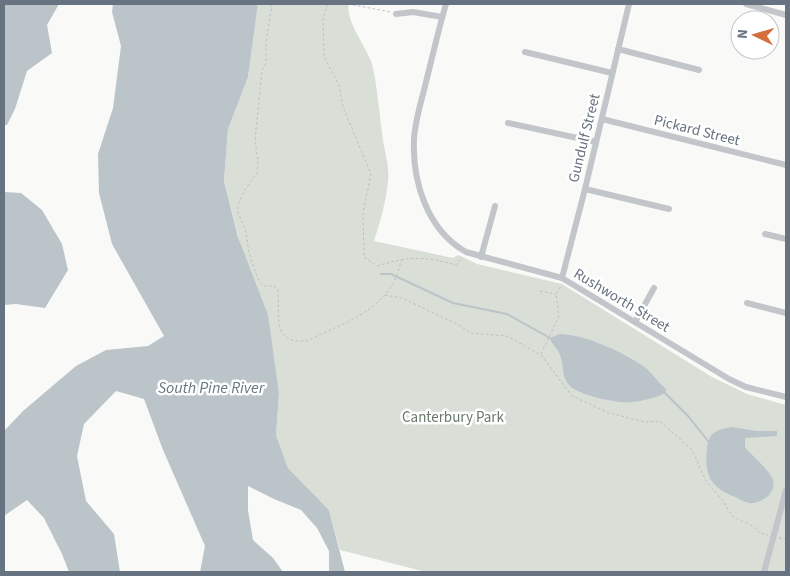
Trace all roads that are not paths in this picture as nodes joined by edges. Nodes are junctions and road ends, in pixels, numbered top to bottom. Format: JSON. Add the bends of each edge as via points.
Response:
{"nodes":[{"id":1,"x":446,"y":4,"type":"edge"},
{"id":2,"x":629,"y":4,"type":"edge"},
{"id":3,"x":746,"y":4,"type":"edge"},
{"id":4,"x":396,"y":14,"type":"road end"},
{"id":5,"x":786,"y":15,"type":"edge"},
{"id":6,"x":442,"y":17,"type":"junction"},
{"id":7,"x":618,"y":49,"type":"junction"},
{"id":8,"x":525,"y":52,"type":"dead end"},
{"id":9,"x":700,"y":70,"type":"dead end"},
{"id":10,"x":612,"y":74,"type":"junction"},
{"id":11,"x":602,"y":119,"type":"junction"},
{"id":12,"x":508,"y":123,"type":"dead end"},
{"id":13,"x":596,"y":142,"type":"junction"},
{"id":14,"x":786,"y":165,"type":"edge"},
{"id":15,"x":585,"y":189,"type":"junction"},
{"id":16,"x":495,"y":206,"type":"dead end"},
{"id":17,"x":669,"y":209,"type":"dead end"},
{"id":18,"x":765,"y":234,"type":"dead end"},
{"id":19,"x":786,"y":239,"type":"edge"},
{"id":20,"x":481,"y":257,"type":"junction"},
{"id":21,"x":562,"y":281,"type":"junction"},
{"id":22,"x":654,"y":288,"type":"dead end"},
{"id":23,"x":747,"y":303,"type":"dead end"},
{"id":24,"x":786,"y":313,"type":"edge"},
{"id":25,"x":635,"y":322,"type":"junction"},
{"id":26,"x":786,"y":397,"type":"edge"},
{"id":27,"x":786,"y":490,"type":"edge"},
{"id":28,"x":764,"y":572,"type":"edge"}],
"edges":[{"from":1,"to":6,"type":"street","name":"Rushworth Street"},
{"from":2,"to":7,"type":"street","name":"Gundulf Street"},
{"from":3,"to":5,"type":"street"},
{"from":4,"to":6,"type":"street","via":[[413,12]]},
{"from":6,"to":20,"type":"street","name":"Rushworth Street","via":[[414,138],[418,181],[431,217],[448,238],[457,248]]},
{"from":7,"to":9,"type":"street"},
{"from":7,"to":10,"type":"street","name":"Gundulf Street"},
{"from":8,"to":10,"type":"street"},
{"from":10,"to":11,"type":"street","name":"Gundulf Street"},
{"from":11,"to":13,"type":"street","name":"Gundulf Street"},
{"from":11,"to":14,"type":"street","name":"Pickard Street"},
{"from":12,"to":13,"type":"street"},
{"from":13,"to":15,"type":"street","name":"Gundulf Street"},
{"from":15,"to":17,"type":"street"},
{"from":15,"to":21,"type":"street","name":"Gundulf Street"},
{"from":16,"to":20,"type":"street"},
{"from":18,"to":19,"type":"street"},
{"from":20,"to":21,"type":"street","name":"Rushworth Street"},
{"from":21,"to":25,"type":"street","name":"Rushworth Street"},
{"from":22,"to":25,"type":"street"},
{"from":23,"to":24,"type":"street"},
{"from":25,"to":26,"type":"street","name":"Rushworth Street","via":[[729,379],[746,387]]},
{"from":27,"to":28,"type":"street"}]}
